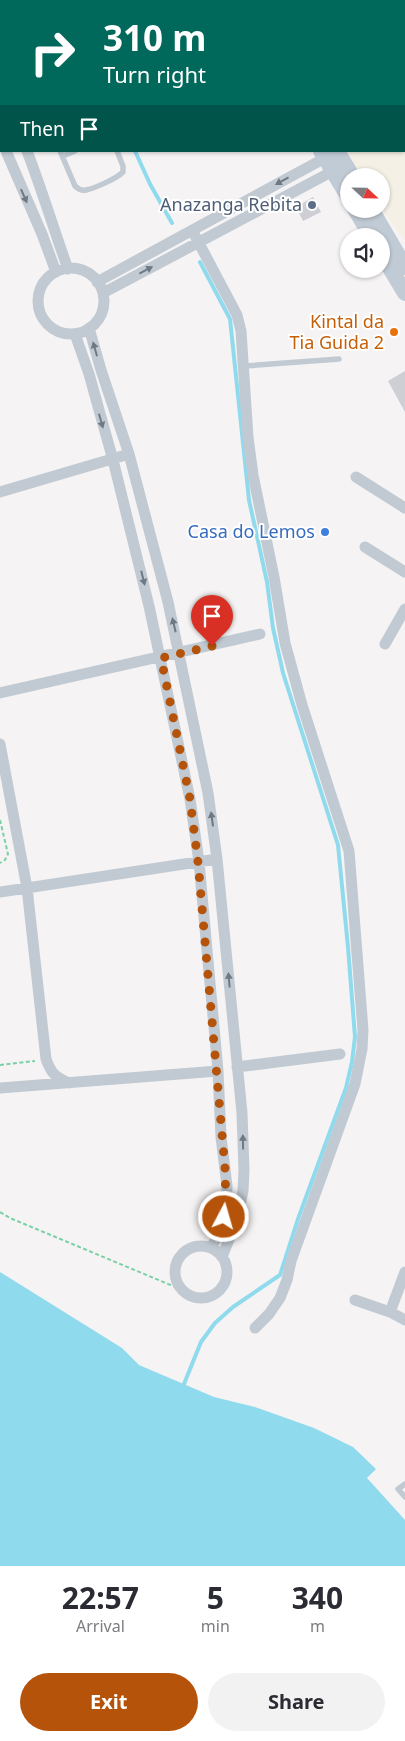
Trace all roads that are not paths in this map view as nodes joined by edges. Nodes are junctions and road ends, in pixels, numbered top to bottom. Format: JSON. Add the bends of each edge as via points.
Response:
{"nodes":[{"id":1,"x":6,"y":152,"type":"edge"},
{"id":2,"x":28,"y":152,"type":"edge"},
{"id":3,"x":117,"y":152,"type":"edge"},
{"id":4,"x":0,"y":154,"type":"edge"},
{"id":5,"x":62,"y":154,"type":"edge"},
{"id":6,"x":329,"y":158,"type":"edge"},
{"id":7,"x":342,"y":168,"type":"edge"},
{"id":8,"x":340,"y":180,"type":"edge"},
{"id":9,"x":376,"y":218,"type":"edge"},
{"id":10,"x":192,"y":230,"type":"junction"},
{"id":11,"x":199,"y":242,"type":"junction"},
{"id":12,"x":405,"y":267,"type":"edge"},
{"id":13,"x":390,"y":268,"type":"edge"},
{"id":14,"x":68,"y":269,"type":"junction"},
{"id":15,"x":56,"y":272,"type":"junction"},
{"id":16,"x":97,"y":282,"type":"junction"},
{"id":17,"x":102,"y":293,"type":"junction"},
{"id":18,"x":405,"y":293,"type":"edge"},
{"id":19,"x":89,"y":328,"type":"junction"},
{"id":20,"x":75,"y":334,"type":"junction"},
{"id":21,"x":339,"y":359,"type":"dead end"},
{"id":22,"x":245,"y":366,"type":"junction"},
{"id":23,"x":129,"y":454,"type":"junction"},
{"id":24,"x":112,"y":460,"type":"junction"},
{"id":25,"x":356,"y":477,"type":"dead end"},
{"id":26,"x":0,"y":492,"type":"edge"},
{"id":27,"x":405,"y":508,"type":"edge"},
{"id":28,"x":365,"y":547,"type":"dead end"},
{"id":29,"x":405,"y":572,"type":"edge"},
{"id":30,"x":405,"y":609,"type":"edge"},
{"id":31,"x":260,"y":634,"type":"dead end"},
{"id":32,"x":385,"y":644,"type":"dead end"},
{"id":33,"x":180,"y":654,"type":"junction"},
{"id":34,"x":161,"y":658,"type":"junction"},
{"id":35,"x":0,"y":693,"type":"edge"},
{"id":36,"x":0,"y":744,"type":"edge"},
{"id":37,"x":218,"y":860,"type":"junction"},
{"id":38,"x":198,"y":862,"type":"junction"},
{"id":39,"x":27,"y":888,"type":"junction"},
{"id":40,"x":0,"y":892,"type":"edge"},
{"id":41,"x":340,"y":1054,"type":"dead end"},
{"id":42,"x":237,"y":1067,"type":"junction"},
{"id":43,"x":218,"y":1071,"type":"junction"},
{"id":44,"x":68,"y":1083,"type":"junction"},
{"id":45,"x":0,"y":1088,"type":"edge"},
{"id":46,"x":211,"y":1248,"type":"junction"},
{"id":47,"x":222,"y":1257,"type":"junction"},
{"id":48,"x":405,"y":1272,"type":"edge"},
{"id":49,"x":354,"y":1300,"type":"dead end"},
{"id":50,"x":390,"y":1312,"type":"junction"},
{"id":51,"x":405,"y":1320,"type":"edge"},
{"id":52,"x":255,"y":1328,"type":"dead end"},
{"id":53,"x":405,"y":1484,"type":"edge"},
{"id":54,"x":405,"y":1497,"type":"edge"}],
"edges":[{"from":1,"to":4,"type":"street"},
{"from":1,"to":15,"type":"street","one_way":true},
{"from":2,"to":14,"type":"street"},
{"from":3,"to":5,"type":"lane","via":[[123,172],[86,190],[75,186]]},
{"from":6,"to":7,"type":"street"},
{"from":6,"to":8,"type":"street"},
{"from":6,"to":10,"type":"street","one_way":true},
{"from":6,"to":11,"type":"street"},
{"from":9,"to":12,"type":"street"},
{"from":10,"to":11,"type":"street"},
{"from":10,"to":16,"type":"street"},
{"from":17,"to":11,"type":"street","one_way":true},
{"from":11,"to":22,"type":"street","via":[[237,315]]},
{"from":13,"to":18,"type":"street"},
{"from":14,"to":15,"type":"street"},
{"from":14,"to":16,"type":"street","via":[[84,272]]},
{"from":15,"to":20,"type":"street","via":[[42,287],[38,301],[42,316],[56,331]]},
{"from":16,"to":17,"type":"street"},
{"from":17,"to":19,"type":"street","via":[[103,308]]},
{"from":19,"to":20,"type":"street"},
{"from":23,"to":19,"type":"street","one_way":true},
{"from":20,"to":24,"type":"street","one_way":true},
{"from":21,"to":22,"type":"lane"},
{"from":22,"to":52,"type":"street","via":[[253,475],[285,643],[349,851],[363,1030],[355,1084],[287,1280],[280,1298]]},
{"from":23,"to":24,"type":"street"},
{"from":33,"to":23,"type":"street","one_way":true},
{"from":24,"to":26,"type":"street"},
{"from":24,"to":34,"type":"street","one_way":true},
{"from":25,"to":27,"type":"street"},
{"from":28,"to":29,"type":"street"},
{"from":30,"to":32,"type":"street"},
{"from":31,"to":33,"type":"street"},
{"from":33,"to":34,"type":"street"},
{"from":37,"to":33,"type":"street","one_way":true,"via":[[208,792]]},
{"from":34,"to":35,"type":"street"},
{"from":34,"to":38,"type":"street","via":[[190,799]]},
{"from":36,"to":39,"type":"street"},
{"from":37,"to":38,"type":"street"},
{"from":42,"to":37,"type":"street","one_way":true},
{"from":38,"to":39,"type":"street"},
{"from":38,"to":43,"type":"street"},
{"from":39,"to":40,"type":"street"},
{"from":39,"to":44,"type":"street","via":[[46,1059],[56,1078]]},
{"from":41,"to":42,"type":"street"},
{"from":47,"to":42,"type":"street","one_way":true,"via":[[236,1222],[243,1191],[242,1113]]},
{"from":43,"to":44,"type":"street"},
{"from":43,"to":46,"type":"street","via":[[227,1186],[221,1229]]},
{"from":44,"to":45,"type":"street"},
{"from":46,"to":47,"type":"street"},
{"from":46,"to":47,"type":"street","via":[[191,1248],[178,1260],[176,1277],[185,1291],[200,1298],[216,1293],[226,1280]]},
{"from":48,"to":50,"type":"street"},
{"from":49,"to":50,"type":"street"},
{"from":50,"to":51,"type":"street"},
{"from":53,"to":54,"type":"lane","via":[[398,1489]]}]}
